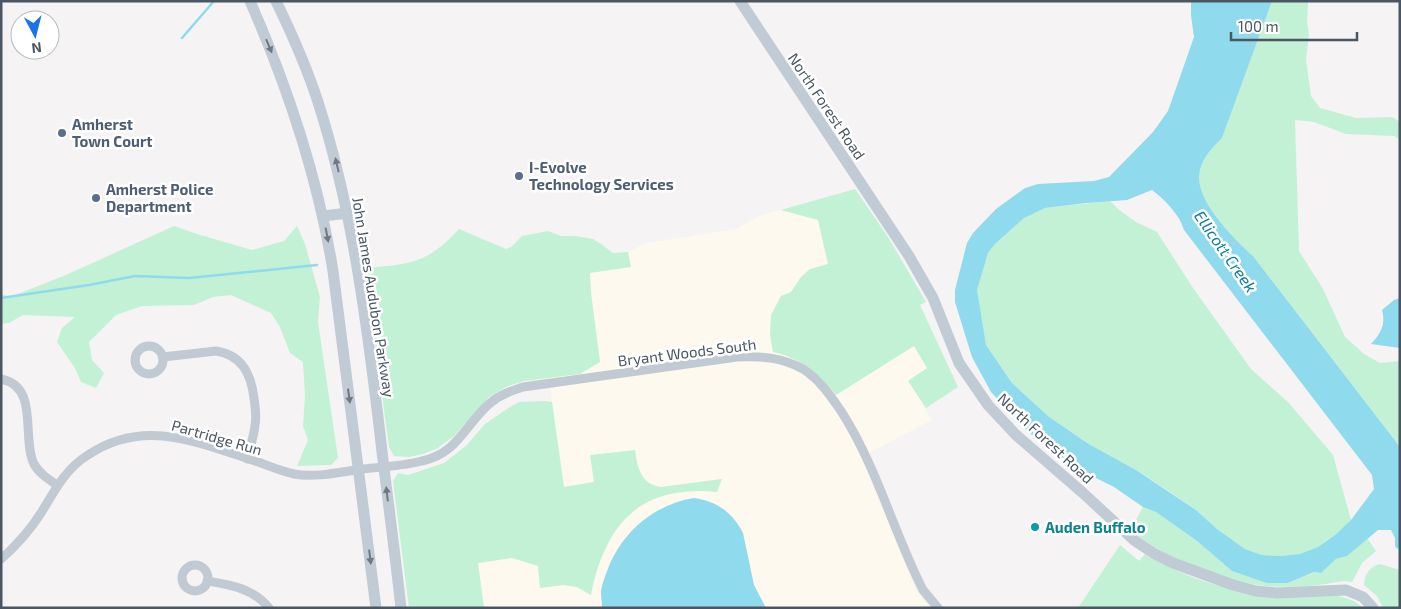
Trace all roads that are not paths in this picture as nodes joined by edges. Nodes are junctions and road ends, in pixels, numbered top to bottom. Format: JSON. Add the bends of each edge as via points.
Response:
{"nodes":[{"id":1,"x":250,"y":1,"type":"edge"},
{"id":2,"x":276,"y":1,"type":"edge"},
{"id":3,"x":740,"y":1,"type":"edge"},
{"id":4,"x":348,"y":213,"type":"junction"},
{"id":5,"x":323,"y":216,"type":"junction"},
{"id":6,"x":163,"y":357,"type":"dead end"},
{"id":7,"x":1,"y":378,"type":"edge"},
{"id":8,"x":247,"y":459,"type":"junction"},
{"id":9,"x":384,"y":467,"type":"junction"},
{"id":10,"x":359,"y":470,"type":"junction"},
{"id":11,"x":57,"y":485,"type":"junction"},
{"id":12,"x":1,"y":559,"type":"edge"},
{"id":13,"x":207,"y":581,"type":"dead end"},
{"id":14,"x":270,"y":608,"type":"edge"},
{"id":15,"x":376,"y":608,"type":"edge"},
{"id":16,"x":401,"y":608,"type":"edge"},
{"id":17,"x":938,"y":608,"type":"edge"},
{"id":18,"x":1372,"y":608,"type":"edge"}],
"edges":[{"from":1,"to":5,"type":"main road","one_way":true,"via":[[288,96]]},
{"from":4,"to":2,"type":"main road","name":"John James Audubon Parkway","one_way":true,"via":[[318,100]]},
{"from":3,"to":18,"type":"main road","name":"North Forest Road","via":[[909,256],[931,294],[962,369],[1002,422],[1135,541],[1163,559],[1256,591],[1346,590],[1363,597]]},
{"from":4,"to":5,"type":"main road"},
{"from":4,"to":9,"type":"main road","name":"John James Audubon Parkway"},
{"from":5,"to":10,"type":"main road","one_way":true},
{"from":6,"to":8,"type":"street","via":[[216,351],[235,358],[245,367],[252,383],[256,422]]},
{"from":7,"to":11,"type":"street","via":[[21,390],[31,456],[40,473]]},
{"from":8,"to":10,"type":"street","name":"Partridge Run","via":[[305,475]]},
{"from":8,"to":11,"type":"street","name":"Partridge Run","via":[[171,436],[135,435],[86,455]]},
{"from":9,"to":10,"type":"street","name":"Partridge Run"},
{"from":16,"to":9,"type":"main road","name":"John James Audubon Parkway","one_way":true},
{"from":9,"to":17,"type":"street","name":"Bryant Woods South","via":[[424,461],[439,455],[456,443],[491,402],[523,387],[737,357],[773,358],[810,374],[832,397],[866,457],[922,590]]},
{"from":10,"to":15,"type":"main road","one_way":true},
{"from":11,"to":12,"type":"street","name":"Partridge Run","via":[[32,526]]},
{"from":13,"to":14,"type":"street","via":[[243,588],[254,593]]}]}
